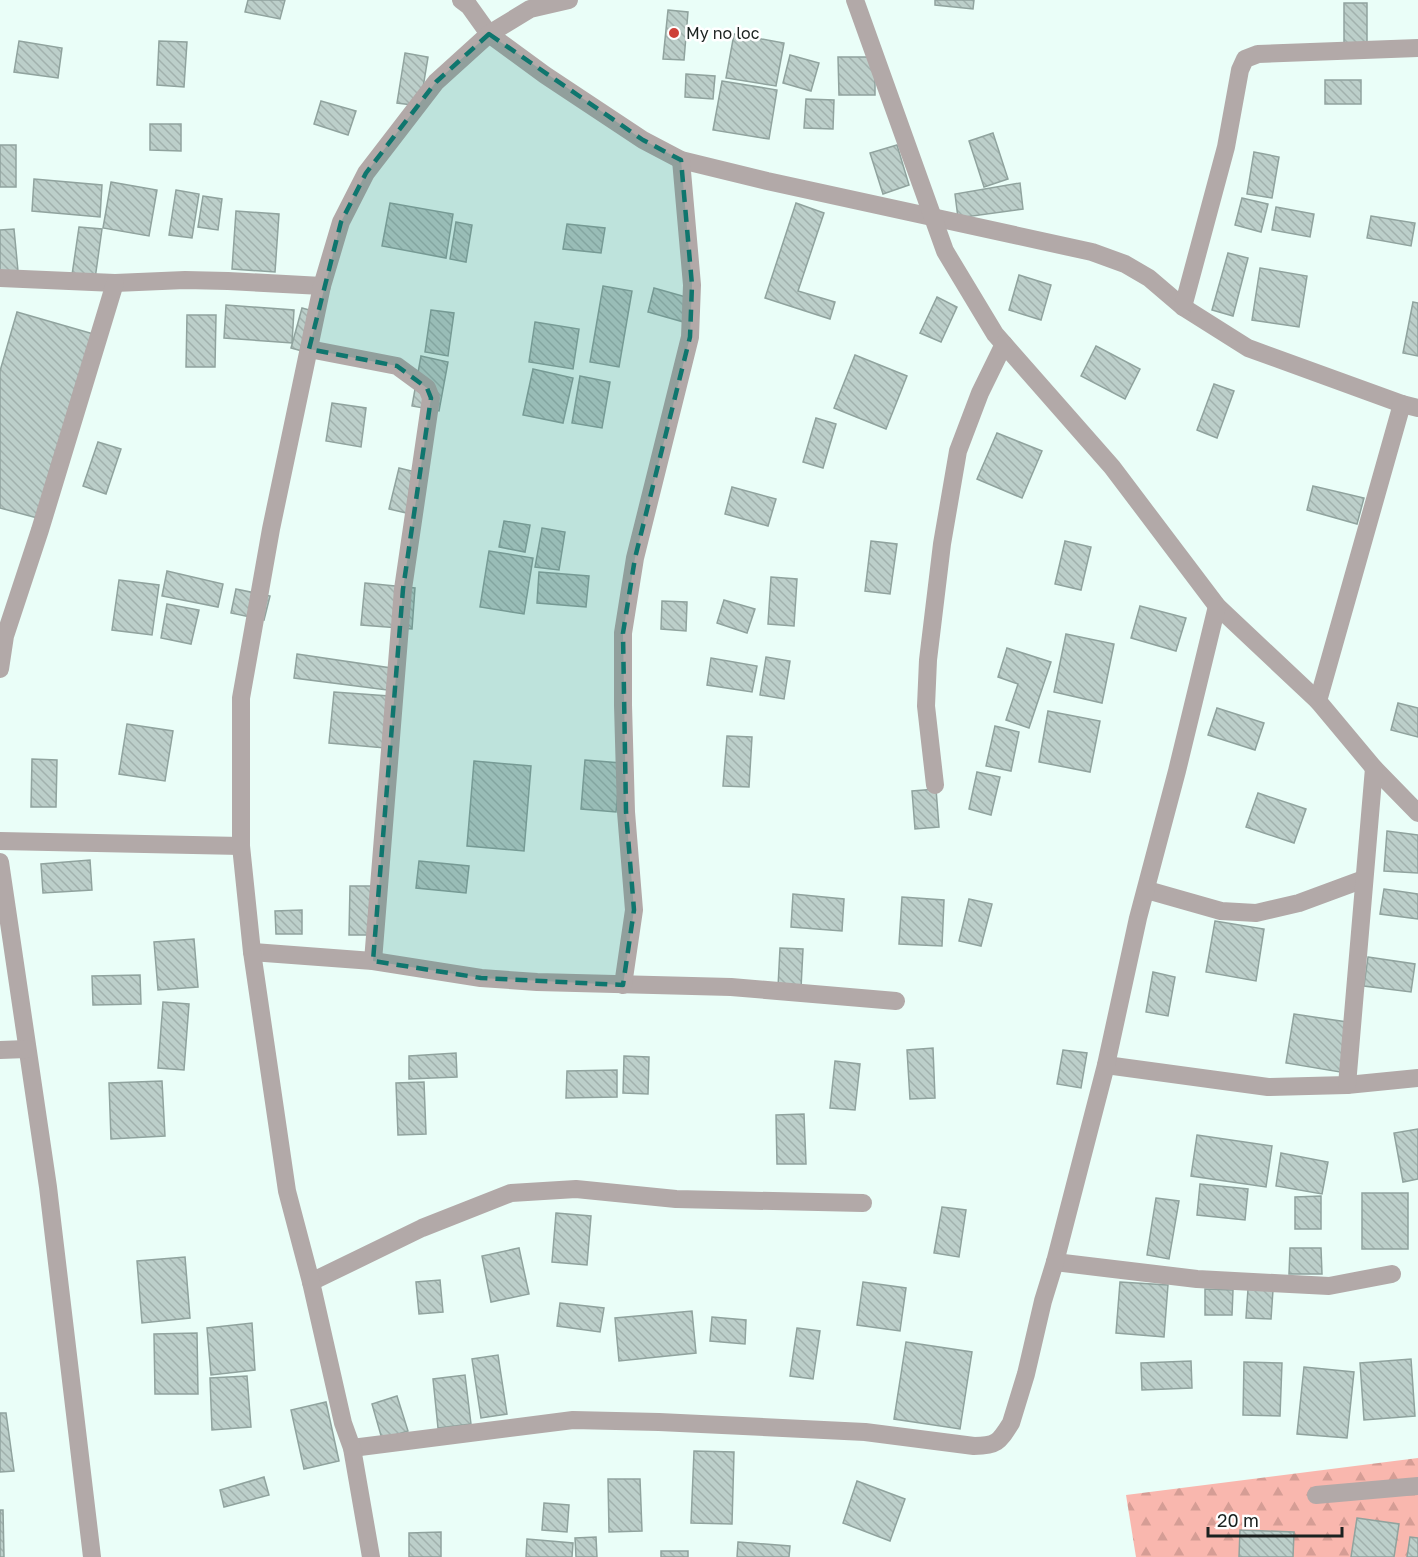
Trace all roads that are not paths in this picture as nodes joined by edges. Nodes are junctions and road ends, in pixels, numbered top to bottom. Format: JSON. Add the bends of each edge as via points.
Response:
{"nodes":[{"id":1,"x":461,"y":0,"type":"edge"},
{"id":2,"x":569,"y":0,"type":"edge"},
{"id":3,"x":855,"y":0,"type":"edge"},
{"id":4,"x":489,"y":33,"type":"junction"},
{"id":5,"x":1418,"y":48,"type":"edge"},
{"id":6,"x":681,"y":160,"type":"junction"},
{"id":7,"x":932,"y":216,"type":"junction"},
{"id":8,"x":0,"y":278,"type":"edge"},
{"id":9,"x":115,"y":283,"type":"junction"},
{"id":10,"x":322,"y":286,"type":"junction"},
{"id":11,"x":1183,"y":306,"type":"junction"},
{"id":12,"x":1004,"y":344,"type":"junction"},
{"id":13,"x":309,"y":349,"type":"junction"},
{"id":14,"x":1410,"y":406,"type":"edge"},
{"id":15,"x":1217,"y":606,"type":"junction"},
{"id":16,"x":0,"y":669,"type":"edge"},
{"id":17,"x":1317,"y":701,"type":"junction"},
{"id":18,"x":1374,"y":768,"type":"junction"},
{"id":19,"x":935,"y":785,"type":"dead end"},
{"id":20,"x":1418,"y":813,"type":"edge"},
{"id":21,"x":0,"y":841,"type":"edge"},
{"id":22,"x":241,"y":846,"type":"junction"},
{"id":23,"x":0,"y":862,"type":"edge"},
{"id":24,"x":1364,"y":879,"type":"junction"},
{"id":25,"x":1147,"y":890,"type":"junction"},
{"id":26,"x":252,"y":952,"type":"junction"},
{"id":27,"x":373,"y":961,"type":"junction"},
{"id":28,"x":623,"y":986,"type":"junction"},
{"id":29,"x":896,"y":1001,"type":"dead end"},
{"id":30,"x":27,"y":1049,"type":"junction"},
{"id":31,"x":0,"y":1050,"type":"edge"},
{"id":32,"x":1106,"y":1065,"type":"junction"},
{"id":33,"x":1418,"y":1078,"type":"edge"},
{"id":34,"x":1347,"y":1085,"type":"junction"},
{"id":35,"x":863,"y":1203,"type":"dead end"},
{"id":36,"x":1055,"y":1262,"type":"junction"},
{"id":37,"x":1392,"y":1274,"type":"dead end"},
{"id":38,"x":311,"y":1282,"type":"junction"},
{"id":39,"x":352,"y":1449,"type":"junction"},
{"id":40,"x":1418,"y":1486,"type":"edge"},
{"id":41,"x":1316,"y":1495,"type":"dead end"},
{"id":42,"x":92,"y":1557,"type":"edge"},
{"id":43,"x":371,"y":1557,"type":"edge"}],
"edges":[{"from":1,"to":4,"type":"street"},
{"from":2,"to":4,"type":"street","via":[[530,9]]},
{"from":3,"to":7,"type":"street"},
{"from":4,"to":6,"type":"street","via":[[643,140]]},
{"from":4,"to":10,"type":"street","via":[[436,82],[366,173],[341,222]]},
{"from":5,"to":11,"type":"street","via":[[1258,54],[1245,59]]},
{"from":6,"to":7,"type":"street"},
{"from":6,"to":28,"type":"street","via":[[692,285],[690,337],[635,558],[623,633],[626,812],[634,910]]},
{"from":7,"to":11,"type":"street","via":[[1103,256],[1149,278]]},
{"from":7,"to":12,"type":"street","via":[[945,251],[994,334]]},
{"from":8,"to":9,"type":"street"},
{"from":9,"to":10,"type":"street","via":[[196,280]]},
{"from":9,"to":16,"type":"street","via":[[5,636]]},
{"from":10,"to":13,"type":"street"},
{"from":11,"to":14,"type":"street","via":[[1248,348]]},
{"from":12,"to":15,"type":"street","via":[[1112,467]]},
{"from":12,"to":19,"type":"street","via":[[958,451],[942,544],[926,706]]},
{"from":13,"to":22,"type":"street","via":[[241,698]]},
{"from":13,"to":27,"type":"street","via":[[397,366],[427,388],[431,398],[403,589]]},
{"from":14,"to":17,"type":"street"},
{"from":15,"to":17,"type":"street"},
{"from":15,"to":25,"type":"street"},
{"from":17,"to":18,"type":"street"},
{"from":18,"to":20,"type":"street"},
{"from":18,"to":24,"type":"street"},
{"from":21,"to":22,"type":"street"},
{"from":22,"to":26,"type":"street"},
{"from":23,"to":30,"type":"street"},
{"from":24,"to":25,"type":"street","via":[[1299,903],[1256,913],[1221,911]]},
{"from":24,"to":34,"type":"street"},
{"from":25,"to":32,"type":"street"},
{"from":26,"to":27,"type":"street"},
{"from":26,"to":38,"type":"street","via":[[287,1191]]},
{"from":27,"to":28,"type":"street","via":[[481,978]]},
{"from":28,"to":29,"type":"street","via":[[731,987]]},
{"from":30,"to":31,"type":"street"},
{"from":30,"to":42,"type":"street","via":[[48,1187]]},
{"from":32,"to":34,"type":"street","via":[[1268,1087]]},
{"from":32,"to":36,"type":"street"},
{"from":33,"to":34,"type":"street"},
{"from":35,"to":38,"type":"street","via":[[676,1200],[576,1189],[511,1193],[422,1227]]},
{"from":36,"to":37,"type":"street","via":[[1197,1279],[1329,1286]]},
{"from":36,"to":39,"type":"street","via":[[1011,1423],[1001,1440],[990,1446],[865,1432],[573,1420]]},
{"from":38,"to":39,"type":"street"},
{"from":39,"to":43,"type":"street"},
{"from":40,"to":41,"type":"street"}]}
